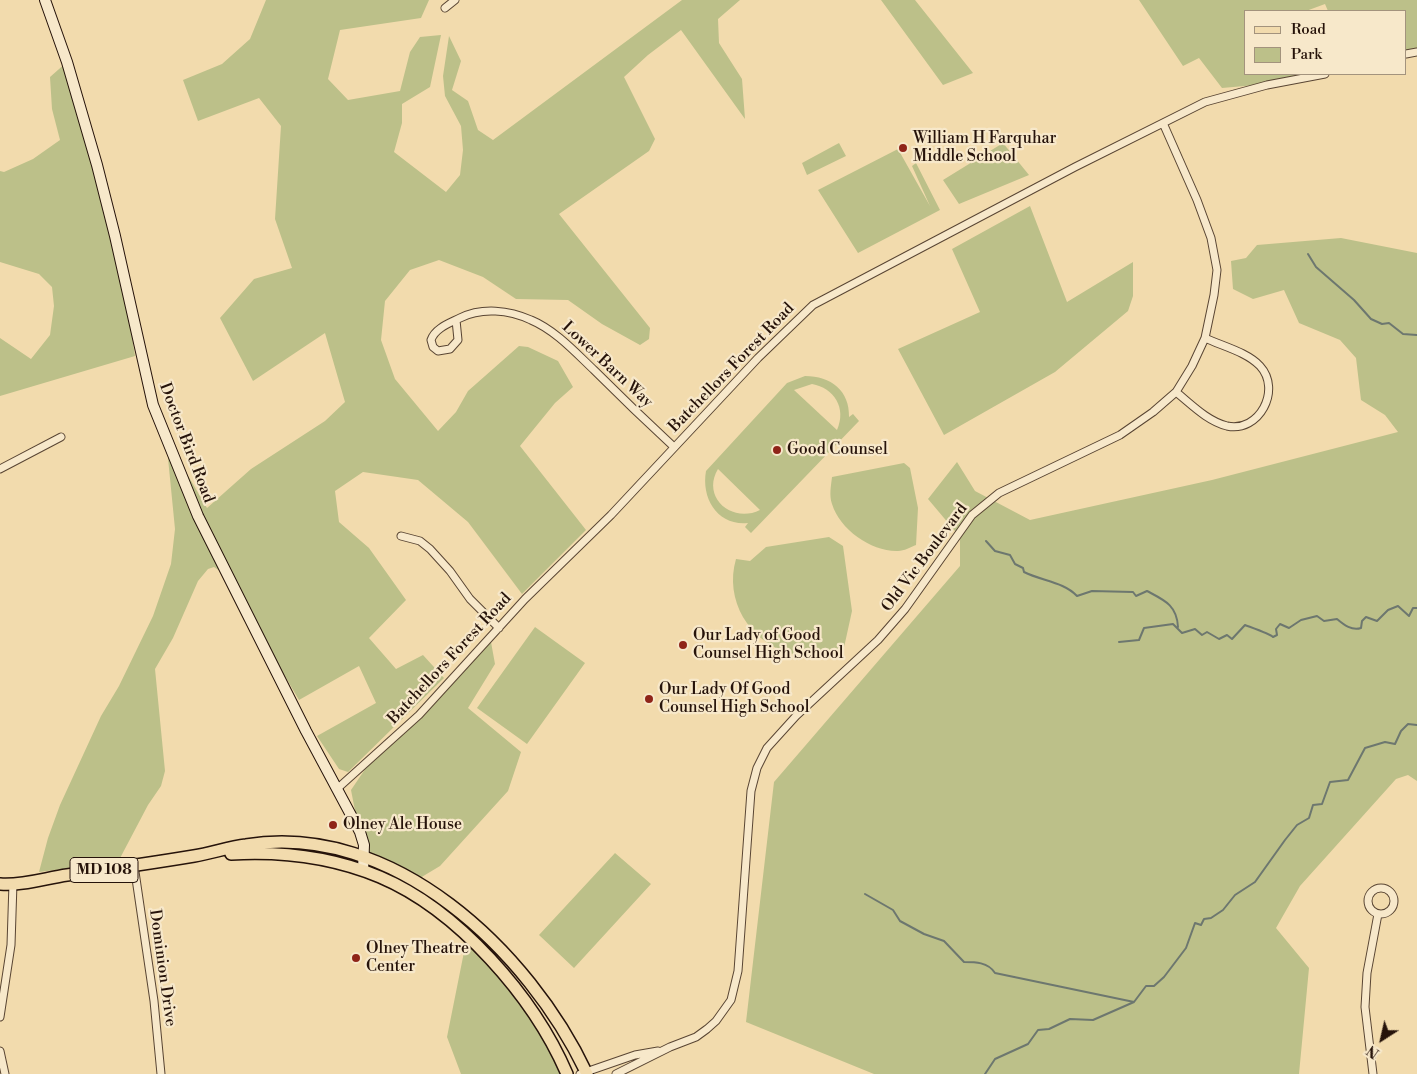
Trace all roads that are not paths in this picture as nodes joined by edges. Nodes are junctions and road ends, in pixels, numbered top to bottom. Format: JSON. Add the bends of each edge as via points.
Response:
{"nodes":[{"id":1,"x":46,"y":0,"type":"edge"},
{"id":2,"x":456,"y":0,"type":"edge"},
{"id":3,"x":445,"y":8,"type":"dead end"},
{"id":4,"x":1321,"y":75,"type":"edge"},
{"id":5,"x":1162,"y":123,"type":"junction"},
{"id":6,"x":456,"y":320,"type":"junction"},
{"id":7,"x":1205,"y":338,"type":"junction"},
{"id":8,"x":1176,"y":392,"type":"junction"},
{"id":9,"x":61,"y":437,"type":"dead end"},
{"id":10,"x":674,"y":447,"type":"junction"},
{"id":11,"x":0,"y":469,"type":"edge"},
{"id":12,"x":401,"y":536,"type":"dead end"},
{"id":13,"x":499,"y":628,"type":"junction"},
{"id":14,"x":338,"y":788,"type":"junction"},
{"id":15,"x":194,"y":856,"type":"junction"},
{"id":16,"x":364,"y":857,"type":"junction"},
{"id":17,"x":134,"y":865,"type":"junction"},
{"id":18,"x":363,"y":870,"type":"junction"},
{"id":19,"x":13,"y":883,"type":"junction"},
{"id":20,"x":0,"y":884,"type":"edge"},
{"id":21,"x":1378,"y":914,"type":"dead end"},
{"id":22,"x":0,"y":1017,"type":"edge"},
{"id":23,"x":664,"y":1050,"type":"junction"},
{"id":24,"x":0,"y":1051,"type":"edge"},
{"id":25,"x":584,"y":1073,"type":"edge"},
{"id":26,"x":5,"y":1074,"type":"edge"},
{"id":27,"x":161,"y":1074,"type":"edge"},
{"id":28,"x":567,"y":1074,"type":"edge"},
{"id":29,"x":616,"y":1074,"type":"edge"},
{"id":30,"x":1373,"y":1074,"type":"edge"}],
"edges":[{"from":1,"to":14,"type":"main road","name":"Doctor Bird Road","via":[[97,165],[153,405],[198,516]]},
{"from":2,"to":3,"type":"street"},
{"from":4,"to":5,"type":"street","name":"Batchellors Forest Road","via":[[1205,102]]},
{"from":5,"to":7,"type":"street","name":"Old Vic Boulevard","via":[[1197,200],[1217,270]]},
{"from":5,"to":10,"type":"street","name":"Batchellors Forest Road","via":[[813,305]]},
{"from":6,"to":6,"type":"street","name":"Lower Barn Way","via":[[440,328],[433,336],[433,347],[438,351],[450,349],[458,340]]},
{"from":6,"to":10,"type":"street","name":"Lower Barn Way","via":[[490,310],[531,320],[571,348]]},
{"from":7,"to":8,"type":"street","name":"Old Vic Boulevard"},
{"from":7,"to":8,"type":"street","via":[[1244,355],[1260,366],[1268,378],[1268,401],[1262,412],[1248,424],[1228,426],[1210,419]]},
{"from":8,"to":23,"type":"street","name":"Old Vic Boulevard","via":[[1120,435],[998,493],[972,514],[905,609],[878,640],[796,716],[767,748],[751,791],[734,993],[724,1012],[707,1029]]},
{"from":9,"to":11,"type":"street"},
{"from":10,"to":13,"type":"street","name":"Batchellors Forest Road"},
{"from":12,"to":13,"type":"street","via":[[420,540],[430,549],[470,599]]},
{"from":13,"to":14,"type":"street","name":"Batchellors Forest Road","via":[[419,715]]},
{"from":14,"to":16,"type":"main road","name":"Doctor Bird Road","via":[[360,832]]},
{"from":15,"to":16,"type":"main road","number":"MD 108","via":[[270,842],[312,844]]},
{"from":15,"to":17,"type":"main road","number":"MD 108"},
{"from":15,"to":18,"type":"main road","number":"MD 108","via":[[290,854]]},
{"from":16,"to":18,"type":"main road","name":"Doctor Bird Road"},
{"from":16,"to":25,"type":"main road","number":"MD 108","via":[[415,881],[494,940],[535,988],[557,1020]]},
{"from":17,"to":19,"type":"main road","number":"MD 108"},
{"from":17,"to":27,"type":"street","name":"Dominion Drive"},
{"from":18,"to":28,"type":"main road","number":"MD 108","via":[[432,909],[483,952],[526,1003],[550,1039]]},
{"from":19,"to":20,"type":"main road","number":"MD 108"},
{"from":19,"to":22,"type":"street","via":[[11,945]]},
{"from":21,"to":30,"type":"street","via":[[1367,973],[1365,1006]]},
{"from":23,"to":25,"type":"street","name":"Old Vic Boulevard","via":[[636,1055]]},
{"from":23,"to":29,"type":"street","name":"Old Vic Boulevard"},
{"from":24,"to":26,"type":"street"}]}
